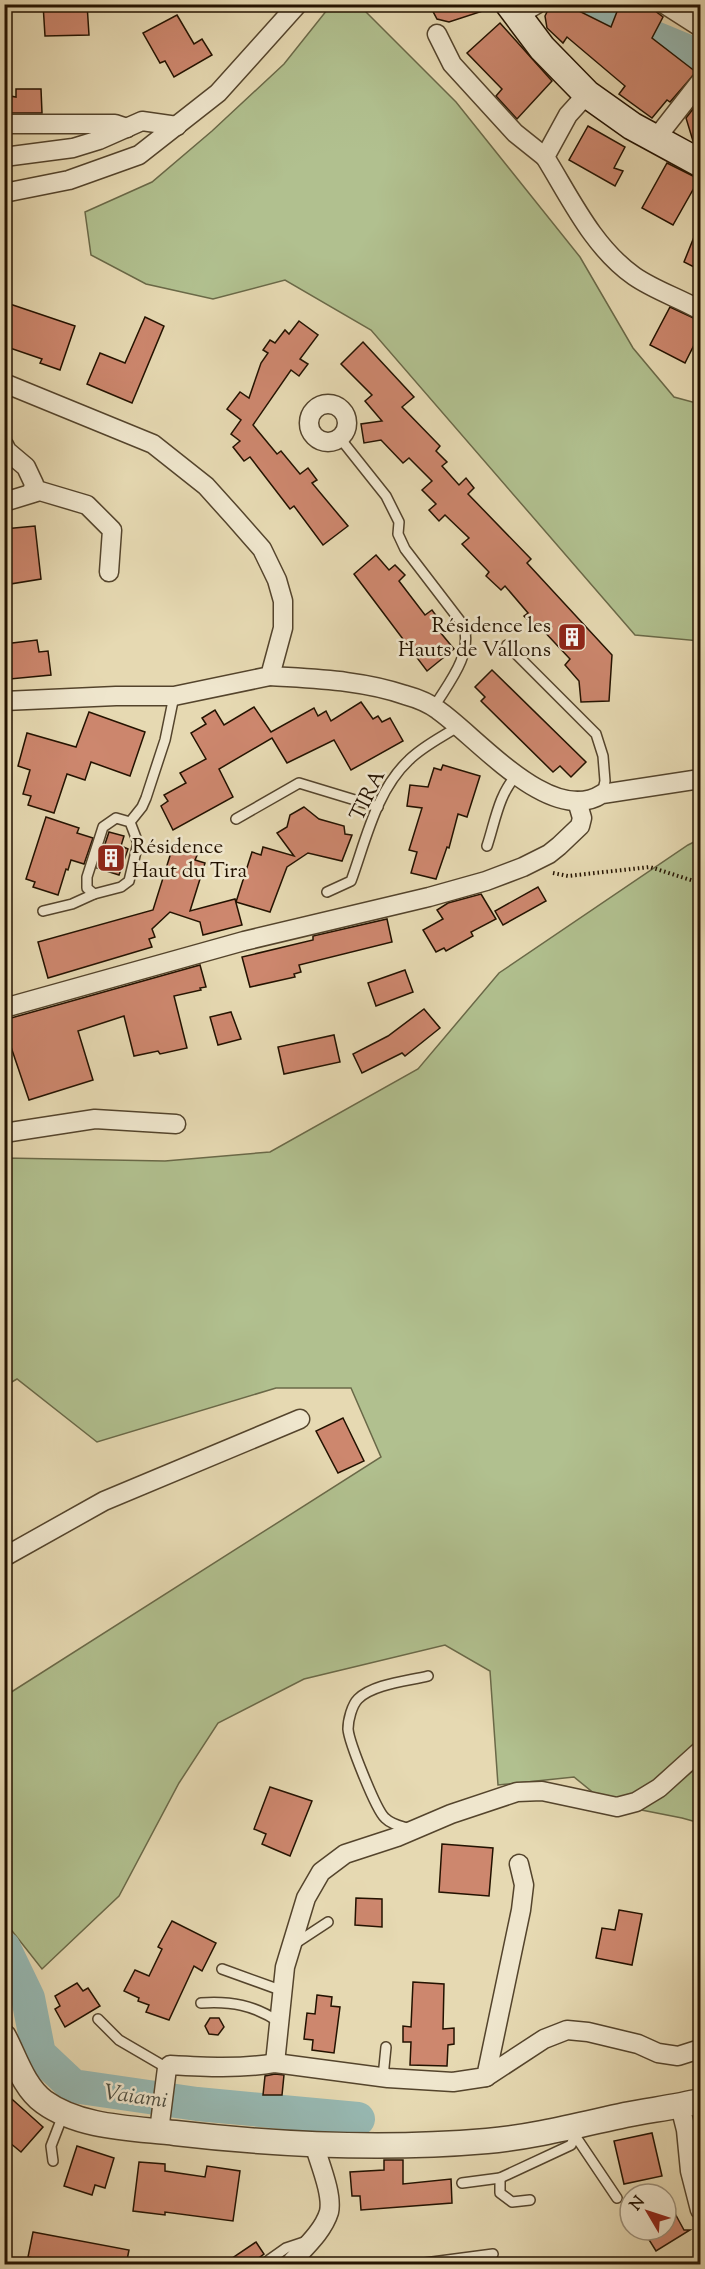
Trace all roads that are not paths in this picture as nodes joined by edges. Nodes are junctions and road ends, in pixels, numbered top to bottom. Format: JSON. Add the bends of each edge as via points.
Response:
{"nodes":[{"id":1,"x":298,"y":4,"type":"edge"},
{"id":2,"x":664,"y":4,"type":"edge"},
{"id":3,"x":521,"y":8,"type":"edge"},
{"id":4,"x":700,"y":27,"type":"edge"},
{"id":5,"x":437,"y":34,"type":"dead end"},
{"id":6,"x":700,"y":82,"type":"edge"},
{"id":7,"x":587,"y":94,"type":"junction"},
{"id":8,"x":4,"y":124,"type":"edge"},
{"id":9,"x":177,"y":126,"type":"junction"},
{"id":10,"x":127,"y":128,"type":"junction"},
{"id":11,"x":657,"y":137,"type":"junction"},
{"id":12,"x":4,"y":157,"type":"edge"},
{"id":13,"x":545,"y":158,"type":"junction"},
{"id":14,"x":700,"y":163,"type":"edge"},
{"id":15,"x":4,"y":193,"type":"edge"},
{"id":16,"x":700,"y":310,"type":"edge"},
{"id":17,"x":4,"y":383,"type":"edge"},
{"id":18,"x":339,"y":437,"type":"dead end"},
{"id":19,"x":4,"y":445,"type":"edge"},
{"id":20,"x":28,"y":494,"type":"junction"},
{"id":21,"x":4,"y":502,"type":"edge"},
{"id":22,"x":109,"y":572,"type":"dead end"},
{"id":23,"x":507,"y":645,"type":"dead end"},
{"id":24,"x":270,"y":676,"type":"junction"},
{"id":25,"x":174,"y":696,"type":"junction"},
{"id":26,"x":4,"y":701,"type":"edge"},
{"id":27,"x":434,"y":707,"type":"junction"},
{"id":28,"x":459,"y":726,"type":"junction"},
{"id":29,"x":517,"y":775,"type":"junction"},
{"id":30,"x":700,"y":779,"type":"edge"},
{"id":31,"x":602,"y":794,"type":"junction"},
{"id":32,"x":577,"y":801,"type":"junction"},
{"id":33,"x":378,"y":807,"type":"junction"},
{"id":34,"x":236,"y":819,"type":"dead end"},
{"id":35,"x":130,"y":822,"type":"junction"},
{"id":36,"x":487,"y":846,"type":"dead end"},
{"id":37,"x":327,"y":892,"type":"dead end"},
{"id":38,"x":94,"y":894,"type":"junction"},
{"id":39,"x":43,"y":911,"type":"dead end"},
{"id":40,"x":4,"y":1008,"type":"edge"},
{"id":41,"x":176,"y":1124,"type":"dead end"},
{"id":42,"x":4,"y":1133,"type":"edge"},
{"id":43,"x":300,"y":1419,"type":"dead end"},
{"id":44,"x":4,"y":1557,"type":"edge"},
{"id":45,"x":428,"y":1676,"type":"dead end"},
{"id":46,"x":700,"y":1751,"type":"edge"},
{"id":47,"x":412,"y":1830,"type":"junction"},
{"id":48,"x":519,"y":1864,"type":"dead end"},
{"id":49,"x":328,"y":1922,"type":"dead end"},
{"id":50,"x":291,"y":1946,"type":"junction"},
{"id":51,"x":222,"y":1969,"type":"dead end"},
{"id":52,"x":283,"y":1991,"type":"junction"},
{"id":53,"x":201,"y":2003,"type":"dead end"},
{"id":54,"x":98,"y":2019,"type":"dead end"},
{"id":55,"x":279,"y":2022,"type":"junction"},
{"id":56,"x":4,"y":2037,"type":"edge"},
{"id":57,"x":386,"y":2047,"type":"dead end"},
{"id":58,"x":700,"y":2049,"type":"edge"},
{"id":59,"x":275,"y":2063,"type":"junction"},
{"id":60,"x":166,"y":2074,"type":"junction"},
{"id":61,"x":486,"y":2077,"type":"junction"},
{"id":62,"x":384,"y":2078,"type":"junction"},
{"id":63,"x":690,"y":2103,"type":"edge"},
{"id":64,"x":64,"y":2113,"type":"junction"},
{"id":65,"x":160,"y":2123,"type":"junction"},
{"id":66,"x":573,"y":2131,"type":"junction"},
{"id":67,"x":314,"y":2144,"type":"junction"},
{"id":68,"x":53,"y":2161,"type":"dead end"},
{"id":69,"x":500,"y":2178,"type":"junction"},
{"id":70,"x":462,"y":2183,"type":"dead end"},
{"id":71,"x":617,"y":2198,"type":"dead end"},
{"id":72,"x":530,"y":2200,"type":"dead end"},
{"id":73,"x":700,"y":2210,"type":"edge"},
{"id":74,"x":312,"y":2239,"type":"junction"},
{"id":75,"x":493,"y":2253,"type":"dead end"},
{"id":76,"x":269,"y":2260,"type":"dead end"},
{"id":77,"x":290,"y":2265,"type":"edge"},
{"id":78,"x":417,"y":2265,"type":"edge"}],
"edges":[{"from":1,"to":9,"type":"street","via":[[218,93]]},
{"from":2,"to":4,"type":"street"},
{"from":3,"to":7,"type":"main road","via":[[556,63]]},
{"from":5,"to":13,"type":"street","via":[[452,64],[515,133]]},
{"from":6,"to":11,"type":"street"},
{"from":7,"to":11,"type":"main road","via":[[632,126]]},
{"from":7,"to":13,"type":"street","via":[[568,115]]},
{"from":8,"to":10,"type":"street","via":[[115,124]]},
{"from":9,"to":10,"type":"street","via":[[142,121]]},
{"from":9,"to":15,"type":"street","via":[[139,155],[69,180]]},
{"from":10,"to":12,"type":"street","via":[[74,148]]},
{"from":11,"to":14,"type":"main road"},
{"from":13,"to":16,"type":"street","via":[[585,224],[609,254],[634,276]]},
{"from":17,"to":24,"type":"street","via":[[153,444],[206,486],[262,549],[277,580],[283,601],[283,628]]},
{"from":18,"to":27,"type":"lane","via":[[386,496],[399,522],[398,534],[405,549],[464,626],[468,638],[466,651]]},
{"from":19,"to":20,"type":"street","via":[[26,467],[34,484]]},
{"from":20,"to":21,"type":"street"},
{"from":20,"to":22,"type":"street","via":[[40,491],[87,505],[112,530]]},
{"from":23,"to":31,"type":"lane","via":[[596,734],[603,756]]},
{"from":24,"to":25,"type":"street"},
{"from":24,"to":27,"type":"street","via":[[360,684],[405,694]]},
{"from":25,"to":26,"type":"street"},
{"from":25,"to":35,"type":"lane","via":[[146,798]]},
{"from":27,"to":28,"type":"street"},
{"from":28,"to":29,"type":"street"},
{"from":28,"to":33,"type":"lane","name":"TIRA","via":[[409,759],[389,783]]},
{"from":29,"to":32,"type":"street","via":[[553,797]]},
{"from":29,"to":36,"type":"lane","via":[[503,795]]},
{"from":30,"to":31,"type":"street"},
{"from":31,"to":32,"type":"street"},
{"from":32,"to":40,"type":"street","via":[[580,826],[549,854],[486,881],[244,941]]},
{"from":33,"to":34,"type":"lane","via":[[299,783]]},
{"from":33,"to":37,"type":"lane","name":"TIRA","via":[[351,881]]},
{"from":35,"to":38,"type":"lane","via":[[138,843],[129,881]]},
{"from":35,"to":38,"type":"lane","via":[[116,818],[103,827],[87,877],[87,888]]},
{"from":38,"to":39,"type":"lane"},
{"from":41,"to":42,"type":"street","via":[[95,1119]]},
{"from":43,"to":44,"type":"street","via":[[104,1501]]},
{"from":45,"to":47,"type":"lane","via":[[370,1690],[357,1700],[348,1729],[383,1817]]},
{"from":46,"to":47,"type":"street","via":[[659,1788],[636,1802],[617,1807],[542,1791],[517,1792]]},
{"from":47,"to":50,"type":"street","via":[[345,1854],[321,1872],[306,1898]]},
{"from":48,"to":61,"type":"street","via":[[524,1885],[521,1910]]},
{"from":49,"to":50,"type":"lane"},
{"from":50,"to":52,"type":"street"},
{"from":51,"to":52,"type":"lane"},
{"from":52,"to":55,"type":"street"},
{"from":53,"to":55,"type":"lane","via":[[242,2004]]},
{"from":54,"to":60,"type":"lane","via":[[119,2040]]},
{"from":55,"to":59,"type":"street"},
{"from":56,"to":64,"type":"street","via":[[14,2066],[31,2088],[43,2101]]},
{"from":57,"to":62,"type":"lane"},
{"from":58,"to":61,"type":"street","via":[[678,2056],[567,2030],[544,2039]]},
{"from":59,"to":60,"type":"street","via":[[170,2065]]},
{"from":59,"to":62,"type":"street"},
{"from":60,"to":65,"type":"street"},
{"from":61,"to":62,"type":"street","via":[[453,2082]]},
{"from":63,"to":66,"type":"street"},
{"from":63,"to":73,"type":"street","via":[[686,2130],[690,2171]]},
{"from":64,"to":65,"type":"street","via":[[99,2123]]},
{"from":64,"to":68,"type":"lane","via":[[51,2146]]},
{"from":65,"to":67,"type":"street"},
{"from":66,"to":67,"type":"street","via":[[436,2144]]},
{"from":66,"to":69,"type":"lane","via":[[571,2145]]},
{"from":66,"to":71,"type":"lane"},
{"from":67,"to":74,"type":"street","via":[[329,2210]]},
{"from":69,"to":70,"type":"lane"},
{"from":69,"to":72,"type":"lane","via":[[501,2193],[512,2202]]},
{"from":74,"to":76,"type":"lane","via":[[286,2248]]},
{"from":74,"to":77,"type":"street"},
{"from":75,"to":78,"type":"lane"}]}
